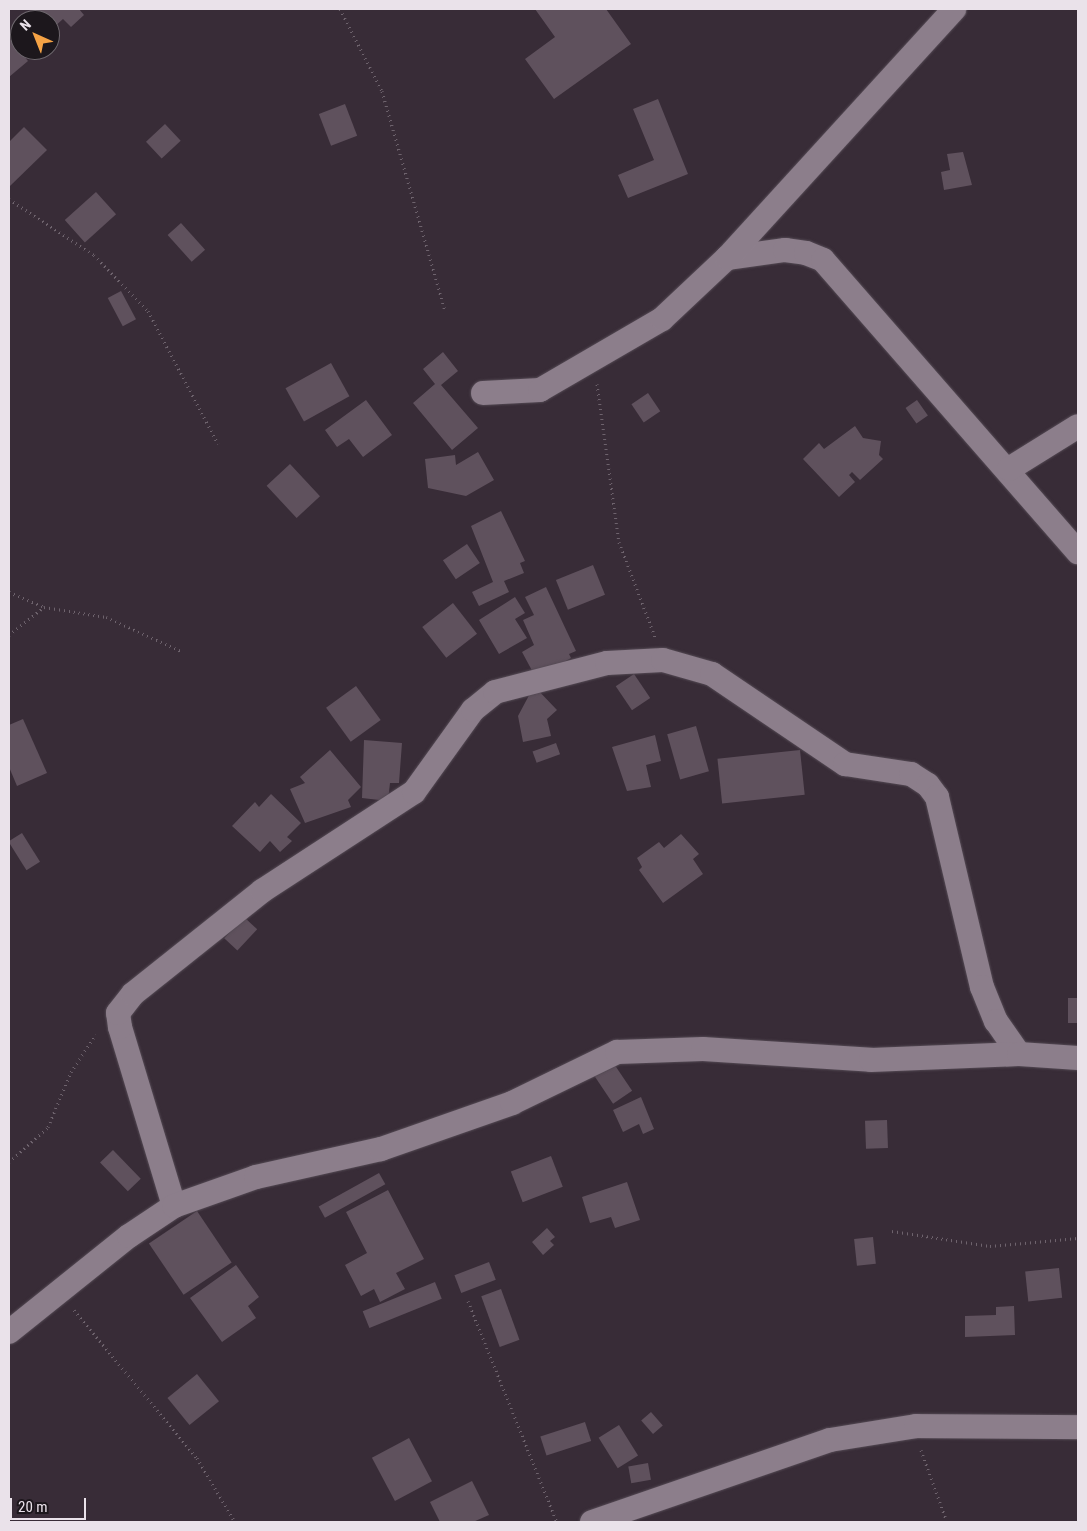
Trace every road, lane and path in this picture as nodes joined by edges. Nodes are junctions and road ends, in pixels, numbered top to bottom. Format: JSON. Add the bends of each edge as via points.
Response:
{"nodes":[{"id":1,"x":340,"y":9,"type":"edge"},
{"id":2,"x":954,"y":9,"type":"edge"},
{"id":3,"x":9,"y":199,"type":"edge"},
{"id":4,"x":727,"y":258,"type":"junction"},
{"id":5,"x":445,"y":311,"type":"dead end"},
{"id":6,"x":593,"y":358,"type":"junction"},
{"id":7,"x":483,"y":393,"type":"dead end"},
{"id":8,"x":1078,"y":426,"type":"edge"},
{"id":9,"x":218,"y":444,"type":"dead end"},
{"id":10,"x":1009,"y":469,"type":"junction"},
{"id":11,"x":1078,"y":552,"type":"edge"},
{"id":12,"x":9,"y":592,"type":"edge"},
{"id":13,"x":44,"y":607,"type":"junction"},
{"id":14,"x":9,"y":634,"type":"edge"},
{"id":15,"x":181,"y":651,"type":"dead end"},
{"id":16,"x":663,"y":660,"type":"junction"},
{"id":17,"x":118,"y":1013,"type":"junction"},
{"id":18,"x":1018,"y":1054,"type":"junction"},
{"id":19,"x":1078,"y":1058,"type":"edge"},
{"id":20,"x":9,"y":1162,"type":"edge"},
{"id":21,"x":174,"y":1206,"type":"junction"},
{"id":22,"x":892,"y":1231,"type":"dead end"},
{"id":23,"x":1078,"y":1238,"type":"edge"},
{"id":24,"x":58,"y":1291,"type":"junction"},
{"id":25,"x":468,"y":1300,"type":"dead end"},
{"id":26,"x":9,"y":1332,"type":"edge"},
{"id":27,"x":916,"y":1426,"type":"junction"},
{"id":28,"x":1078,"y":1427,"type":"edge"},
{"id":29,"x":235,"y":1522,"type":"edge"},
{"id":30,"x":557,"y":1522,"type":"edge"},
{"id":31,"x":592,"y":1522,"type":"edge"},
{"id":32,"x":947,"y":1522,"type":"edge"}],
"edges":[{"from":1,"to":5,"type":"path","via":[[382,91]]},
{"from":2,"to":4,"type":"street"},
{"from":3,"to":9,"type":"path","via":[[94,255],[148,310]]},
{"from":4,"to":6,"type":"street","via":[[662,319]]},
{"from":4,"to":10,"type":"street","via":[[785,250],[806,252],[822,260]]},
{"from":6,"to":7,"type":"street","via":[[540,390]]},
{"from":6,"to":16,"type":"path","via":[[619,542]]},
{"from":8,"to":10,"type":"street"},
{"from":10,"to":11,"type":"street"},
{"from":12,"to":13,"type":"path"},
{"from":13,"to":14,"type":"path"},
{"from":13,"to":15,"type":"path","via":[[106,617]]},
{"from":16,"to":17,"type":"street","via":[[607,663],[495,692],[472,710],[414,792],[262,891],[132,994]]},
{"from":16,"to":18,"type":"street","via":[[712,674],[845,764],[911,774],[928,785],[937,797],[982,987],[996,1021]]},
{"from":17,"to":20,"type":"path","via":[[89,1041],[71,1072],[48,1127]]},
{"from":17,"to":21,"type":"street"},
{"from":18,"to":19,"type":"street"},
{"from":18,"to":21,"type":"street","via":[[871,1060],[703,1049],[617,1052],[512,1103],[381,1150],[256,1177]]},
{"from":21,"to":24,"type":"street"},
{"from":22,"to":23,"type":"path","via":[[990,1246]]},
{"from":24,"to":26,"type":"street"},
{"from":24,"to":29,"type":"path","via":[[197,1458]]},
{"from":25,"to":30,"type":"path"},
{"from":27,"to":28,"type":"street"},
{"from":27,"to":31,"type":"street","via":[[830,1440]]},
{"from":27,"to":32,"type":"path","via":[[926,1471]]}]}
